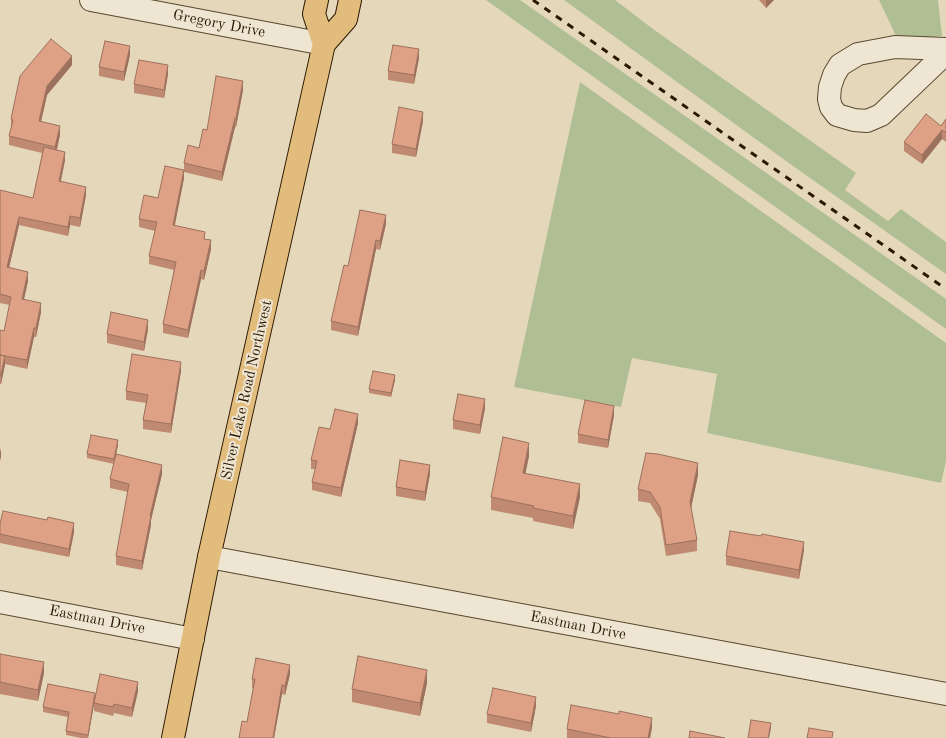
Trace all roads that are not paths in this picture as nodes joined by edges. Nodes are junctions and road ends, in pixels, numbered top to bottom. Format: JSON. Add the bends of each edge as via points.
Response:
{"nodes":[{"id":1,"x":91,"y":0,"type":"edge"},
{"id":2,"x":317,"y":0,"type":"edge"},
{"id":3,"x":350,"y":0,"type":"edge"},
{"id":4,"x":324,"y":44,"type":"junction"},
{"id":5,"x":946,"y":49,"type":"edge"},
{"id":6,"x":946,"y":53,"type":"edge"},
{"id":7,"x":210,"y":557,"type":"junction"},
{"id":8,"x":0,"y":602,"type":"edge"},
{"id":9,"x":193,"y":639,"type":"junction"},
{"id":10,"x":946,"y":694,"type":"edge"},
{"id":11,"x":173,"y":738,"type":"edge"}],
"edges":[{"from":1,"to":4,"type":"street","name":"Gregory Drive"},
{"from":2,"to":4,"type":"main road","via":[[314,14]]},
{"from":3,"to":4,"type":"main road","name":"Silver Lake Road Northwest","via":[[346,19]]},
{"from":4,"to":7,"type":"main road","name":"Silver Lake Road Northwest"},
{"from":5,"to":6,"type":"street","via":[[895,47],[858,54],[840,65],[834,75],[830,87],[831,107],[837,115],[854,120],[867,121],[881,115]]},
{"from":7,"to":9,"type":"main road","name":"Silver Lake Road Northwest"},
{"from":7,"to":10,"type":"street","name":"Eastman Drive"},
{"from":8,"to":9,"type":"street","name":"Eastman Drive"},
{"from":9,"to":11,"type":"main road","name":"Silver Lake Road Northwest"}]}
